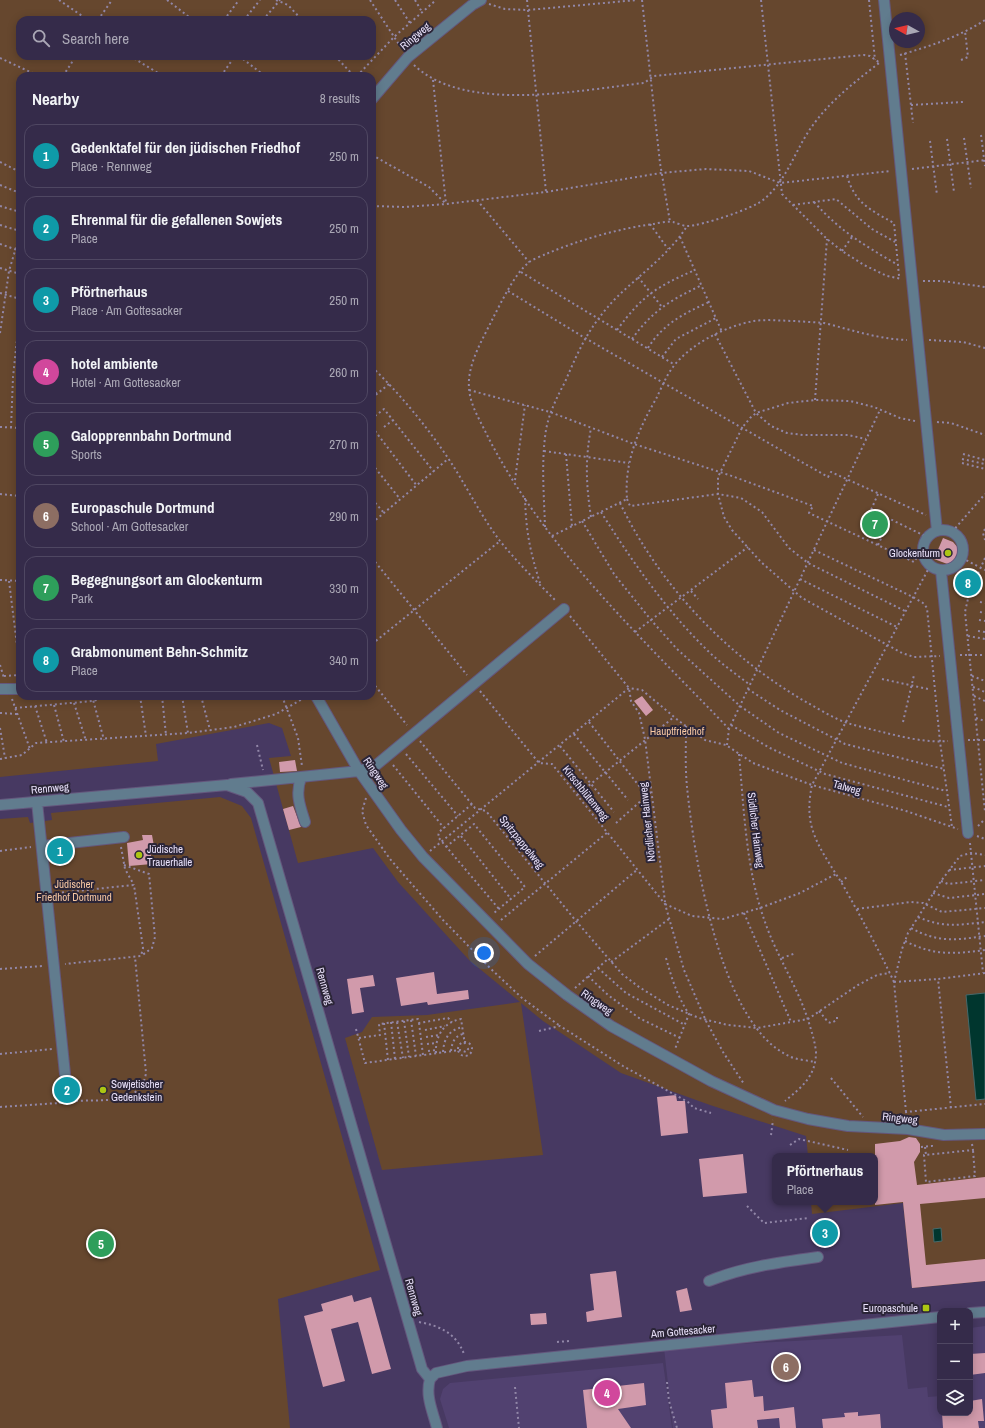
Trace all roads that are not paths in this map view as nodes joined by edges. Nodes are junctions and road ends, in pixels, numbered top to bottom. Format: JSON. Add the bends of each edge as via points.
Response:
{"nodes":[{"id":1,"x":481,"y":0,"type":"edge"},
{"id":2,"x":884,"y":0,"type":"edge"},
{"id":3,"x":376,"y":94,"type":"edge"},
{"id":4,"x":937,"y":531,"type":"junction"},
{"id":5,"x":941,"y":571,"type":"junction"},
{"id":6,"x":564,"y":609,"type":"road end"},
{"id":7,"x":4,"y":690,"type":"edge"},
{"id":8,"x":16,"y":690,"type":"edge"},
{"id":9,"x":318,"y":700,"type":"edge"},
{"id":10,"x":359,"y":771,"type":"junction"},
{"id":11,"x":302,"y":777,"type":"junction"},
{"id":12,"x":227,"y":785,"type":"junction"},
{"id":13,"x":37,"y":802,"type":"junction"},
{"id":14,"x":0,"y":805,"type":"edge"},
{"id":15,"x":305,"y":822,"type":"dead end"},
{"id":16,"x":968,"y":833,"type":"road end"},
{"id":17,"x":122,"y":838,"type":"road end"},
{"id":18,"x":42,"y":846,"type":"junction"},
{"id":19,"x":65,"y":1074,"type":"road end"},
{"id":20,"x":984,"y":1134,"type":"edge"},
{"id":21,"x":818,"y":1257,"type":"dead end"},
{"id":22,"x":709,"y":1281,"type":"dead end"},
{"id":23,"x":985,"y":1312,"type":"edge"},
{"id":24,"x":973,"y":1313,"type":"edge"},
{"id":25,"x":937,"y":1316,"type":"edge"},
{"id":26,"x":430,"y":1379,"type":"junction"},
{"id":27,"x":437,"y":1428,"type":"edge"}],
"edges":[{"from":1,"to":3,"type":"street","name":"Ringweg","via":[[408,57]]},
{"from":2,"to":4,"type":"street"},
{"from":4,"to":5,"type":"street","via":[[928,537],[923,547],[925,561]]},
{"from":4,"to":5,"type":"street","via":[[952,532],[963,546],[962,558],[954,568]]},
{"from":5,"to":16,"type":"street"},
{"from":6,"to":10,"type":"street","via":[[375,766]]},
{"from":7,"to":8,"type":"street"},
{"from":9,"to":10,"type":"street","name":"Ringweg"},
{"from":10,"to":11,"type":"street"},
{"from":10,"to":20,"type":"street","name":"Ringweg","via":[[423,857],[489,924],[527,962],[567,995],[611,1026],[774,1110],[848,1126],[908,1129],[944,1135]]},
{"from":11,"to":12,"type":"street"},
{"from":11,"to":15,"type":"street","via":[[297,787]]},
{"from":12,"to":13,"type":"street","name":"Rennweg"},
{"from":12,"to":26,"type":"street","name":"Rennweg","via":[[246,792],[262,811],[422,1369]]},
{"from":13,"to":14,"type":"street","name":"Rennweg"},
{"from":13,"to":18,"type":"street"},
{"from":17,"to":18,"type":"street"},
{"from":18,"to":19,"type":"street"},
{"from":21,"to":22,"type":"street","via":[[784,1261],[734,1272]]},
{"from":23,"to":24,"type":"street"},
{"from":25,"to":26,"type":"street","name":"Am Gottesacker","via":[[466,1366],[436,1373]]},
{"from":26,"to":27,"type":"street","via":[[429,1398]]}]}
